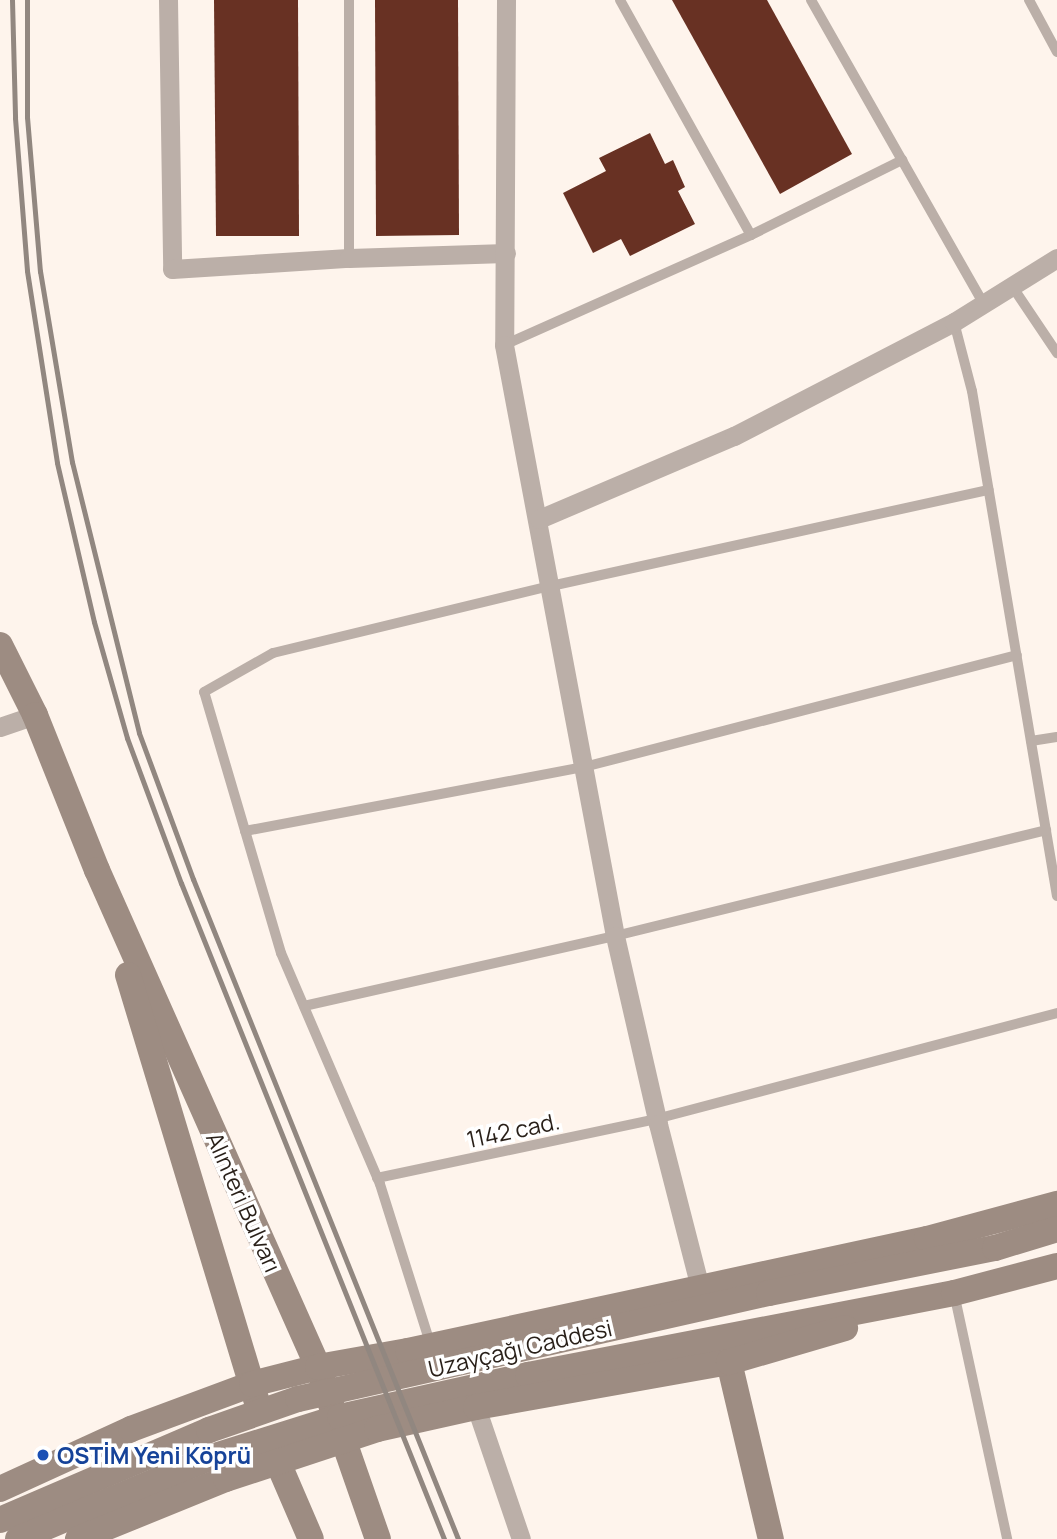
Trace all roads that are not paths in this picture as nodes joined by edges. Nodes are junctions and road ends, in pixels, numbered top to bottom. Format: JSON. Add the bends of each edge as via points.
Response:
{"nodes":[{"id":1,"x":168,"y":0,"type":"edge"},
{"id":2,"x":349,"y":0,"type":"edge"},
{"id":3,"x":506,"y":0,"type":"edge"},
{"id":4,"x":620,"y":0,"type":"edge"},
{"id":5,"x":811,"y":0,"type":"edge"},
{"id":6,"x":1029,"y":0,"type":"edge"},
{"id":7,"x":1057,"y":52,"type":"edge"},
{"id":8,"x":902,"y":160,"type":"junction"},
{"id":9,"x":751,"y":235,"type":"junction"},
{"id":10,"x":506,"y":253,"type":"junction"},
{"id":11,"x":349,"y":258,"type":"junction"},
{"id":12,"x":1057,"y":258,"type":"edge"},
{"id":13,"x":1012,"y":286,"type":"junction"},
{"id":14,"x":984,"y":304,"type":"junction"},
{"id":15,"x":954,"y":322,"type":"junction"},
{"id":16,"x":504,"y":345,"type":"junction"},
{"id":17,"x":1057,"y":354,"type":"edge"},
{"id":18,"x":989,"y":490,"type":"junction"},
{"id":19,"x":539,"y":520,"type":"junction"},
{"id":20,"x":551,"y":586,"type":"junction"},
{"id":21,"x":0,"y":645,"type":"edge"},
{"id":22,"x":1017,"y":655,"type":"junction"},
{"id":23,"x":36,"y":715,"type":"junction"},
{"id":24,"x":0,"y":727,"type":"edge"},
{"id":25,"x":1057,"y":737,"type":"edge"},
{"id":26,"x":1031,"y":741,"type":"junction"},
{"id":27,"x":584,"y":767,"type":"junction"},
{"id":28,"x":1046,"y":830,"type":"junction"},
{"id":29,"x":245,"y":831,"type":"junction"},
{"id":30,"x":97,"y":870,"type":"junction"},
{"id":31,"x":1057,"y":896,"type":"edge"},
{"id":32,"x":615,"y":936,"type":"junction"},
{"id":33,"x":304,"y":1006,"type":"junction"},
{"id":34,"x":1057,"y":1013,"type":"edge"},
{"id":35,"x":656,"y":1119,"type":"junction"},
{"id":36,"x":377,"y":1178,"type":"junction"},
{"id":37,"x":1057,"y":1205,"type":"edge"},
{"id":38,"x":1057,"y":1229,"type":"edge"},
{"id":39,"x":1057,"y":1266,"type":"edge"},
{"id":40,"x":700,"y":1287,"type":"junction"},
{"id":41,"x":954,"y":1293,"type":"junction"},
{"id":42,"x":420,"y":1349,"type":"junction"},
{"id":43,"x":729,"y":1362,"type":"junction"},
{"id":44,"x":318,"y":1367,"type":"junction"},
{"id":45,"x":252,"y":1384,"type":"junction"},
{"id":46,"x":477,"y":1407,"type":"junction"},
{"id":47,"x":342,"y":1441,"type":"junction"},
{"id":48,"x":276,"y":1462,"type":"junction"},
{"id":49,"x":1,"y":1485,"type":"edge"},
{"id":50,"x":0,"y":1520,"type":"edge"},
{"id":51,"x":18,"y":1539,"type":"edge"},
{"id":52,"x":78,"y":1539,"type":"edge"},
{"id":53,"x":312,"y":1539,"type":"edge"},
{"id":54,"x":378,"y":1539,"type":"edge"},
{"id":55,"x":521,"y":1539,"type":"edge"},
{"id":56,"x":772,"y":1539,"type":"edge"},
{"id":57,"x":1007,"y":1539,"type":"edge"}],
"edges":[{"from":1,"to":11,"type":"street","via":[[172,269]]},
{"from":2,"to":11,"type":"lane"},
{"from":3,"to":10,"type":"street"},
{"from":4,"to":9,"type":"lane"},
{"from":5,"to":8,"type":"lane"},
{"from":6,"to":7,"type":"lane"},
{"from":8,"to":9,"type":"lane"},
{"from":8,"to":14,"type":"lane"},
{"from":9,"to":16,"type":"lane"},
{"from":10,"to":11,"type":"street"},
{"from":10,"to":16,"type":"street"},
{"from":12,"to":13,"type":"street"},
{"from":13,"to":14,"type":"street"},
{"from":13,"to":17,"type":"lane"},
{"from":14,"to":15,"type":"street"},
{"from":15,"to":18,"type":"lane","via":[[972,391]]},
{"from":15,"to":19,"type":"street","via":[[734,436]]},
{"from":16,"to":19,"type":"street"},
{"from":18,"to":20,"type":"lane"},
{"from":18,"to":22,"type":"lane"},
{"from":19,"to":20,"type":"street"},
{"from":20,"to":27,"type":"street"},
{"from":20,"to":29,"type":"lane","via":[[273,653],[204,692]]},
{"from":21,"to":23,"type":"main road","name":"Alınteri Bulvarı"},
{"from":22,"to":26,"type":"lane"},
{"from":22,"to":27,"type":"lane"},
{"from":23,"to":24,"type":"street"},
{"from":23,"to":30,"type":"main road","name":"Alınteri Bulvarı"},
{"from":25,"to":26,"type":"lane"},
{"from":26,"to":28,"type":"lane"},
{"from":27,"to":29,"type":"lane"},
{"from":27,"to":32,"type":"street"},
{"from":28,"to":31,"type":"lane"},
{"from":28,"to":32,"type":"lane"},
{"from":29,"to":33,"type":"lane","via":[[281,953]]},
{"from":30,"to":44,"type":"main road","name":"Alınteri Bulvarı"},
{"from":30,"to":45,"type":"main road","name":"Alınteri Bulvarı"},
{"from":32,"to":33,"type":"lane"},
{"from":32,"to":35,"type":"street"},
{"from":33,"to":36,"type":"lane"},
{"from":34,"to":35,"type":"lane","name":"1142 cad."},
{"from":35,"to":36,"type":"lane","name":"1142 cad."},
{"from":35,"to":40,"type":"street"},
{"from":36,"to":42,"type":"lane"},
{"from":37,"to":40,"type":"main road","via":[[927,1239]]},
{"from":38,"to":50,"type":"main road","name":"Uzayçağı Caddesi","via":[[995,1248],[769,1293],[298,1399],[209,1430]]},
{"from":39,"to":41,"type":"main road","name":"Uzayçağı Caddesi"},
{"from":40,"to":42,"type":"main road"},
{"from":41,"to":43,"type":"main road"},
{"from":41,"to":51,"type":"main road","name":"Uzayçağı Caddesi","via":[[340,1417],[212,1457]]},
{"from":41,"to":57,"type":"lane"},
{"from":42,"to":44,"type":"main road"},
{"from":43,"to":46,"type":"main road"},
{"from":43,"to":56,"type":"main road"},
{"from":44,"to":45,"type":"main road"},
{"from":44,"to":47,"type":"main road","name":"Alınteri Bulvarı"},
{"from":45,"to":48,"type":"main road","name":"Alınteri Bulvarı"},
{"from":45,"to":49,"type":"main road"},
{"from":46,"to":47,"type":"main road"},
{"from":46,"to":55,"type":"street"},
{"from":47,"to":48,"type":"main road"},
{"from":47,"to":54,"type":"main road","name":"Alınteri Bulvarı"},
{"from":48,"to":52,"type":"main road"},
{"from":48,"to":53,"type":"main road","name":"Alınteri Bulvarı"}]}
